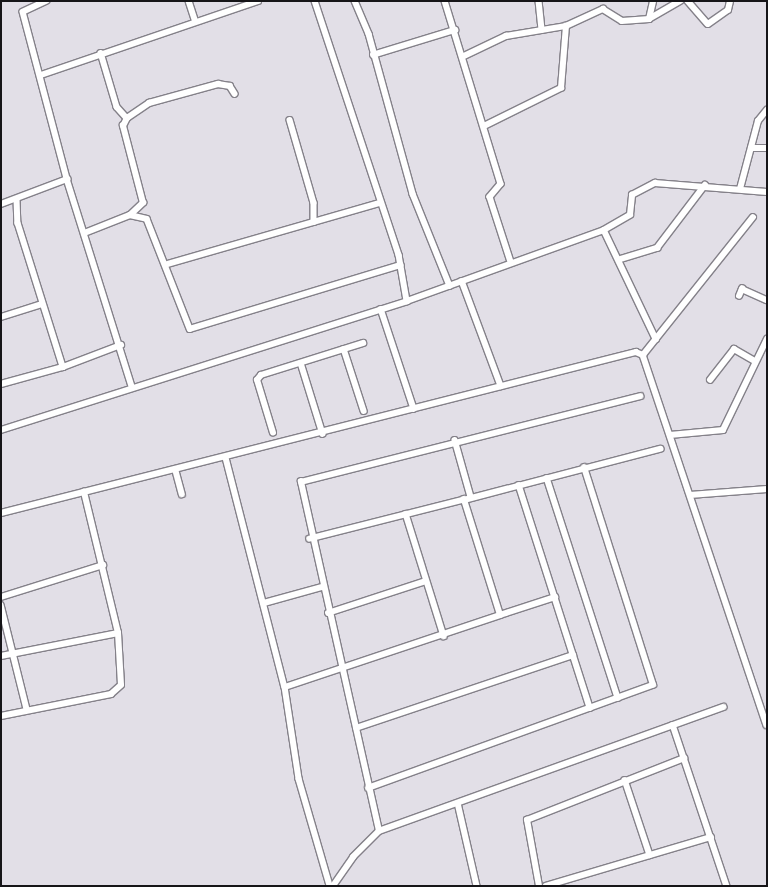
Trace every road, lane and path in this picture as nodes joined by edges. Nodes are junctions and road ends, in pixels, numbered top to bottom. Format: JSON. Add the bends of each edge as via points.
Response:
{"nodes":[{"id":1,"x":47,"y":1,"type":"edge"},
{"id":2,"x":189,"y":1,"type":"edge"},
{"id":3,"x":258,"y":1,"type":"edge"},
{"id":4,"x":315,"y":1,"type":"edge"},
{"id":5,"x":355,"y":1,"type":"edge"},
{"id":6,"x":445,"y":1,"type":"edge"},
{"id":7,"x":539,"y":1,"type":"edge"},
{"id":8,"x":653,"y":1,"type":"edge"},
{"id":9,"x":680,"y":1,"type":"edge"},
{"id":10,"x":688,"y":1,"type":"edge"},
{"id":11,"x":737,"y":1,"type":"edge"},
{"id":12,"x":730,"y":3,"type":"edge"},
{"id":13,"x":649,"y":19,"type":"junction"},
{"id":14,"x":195,"y":20,"type":"junction"},
{"id":15,"x":566,"y":26,"type":"junction"},
{"id":16,"x":455,"y":30,"type":"junction"},
{"id":17,"x":542,"y":30,"type":"junction"},
{"id":18,"x":101,"y":53,"type":"junction"},
{"id":19,"x":373,"y":55,"type":"junction"},
{"id":20,"x":464,"y":56,"type":"junction"},
{"id":21,"x":41,"y":75,"type":"junction"},
{"id":22,"x":235,"y":94,"type":"dead end"},
{"id":23,"x":767,"y":110,"type":"edge"},
{"id":24,"x":127,"y":118,"type":"junction"},
{"id":25,"x":290,"y":120,"type":"dead end"},
{"id":26,"x":484,"y":126,"type":"junction"},
{"id":27,"x":751,"y":148,"type":"junction"},
{"id":28,"x":767,"y":148,"type":"edge"},
{"id":29,"x":67,"y":179,"type":"junction"},
{"id":30,"x":705,"y":186,"type":"junction"},
{"id":31,"x":740,"y":189,"type":"junction"},
{"id":32,"x":767,"y":192,"type":"edge"},
{"id":33,"x":17,"y":199,"type":"junction"},
{"id":34,"x":380,"y":203,"type":"junction"},
{"id":35,"x":1,"y":204,"type":"edge"},
{"id":36,"x":130,"y":215,"type":"junction"},
{"id":37,"x":753,"y":217,"type":"dead end"},
{"id":38,"x":314,"y":222,"type":"junction"},
{"id":39,"x":604,"y":230,"type":"junction"},
{"id":40,"x":87,"y":232,"type":"junction"},
{"id":41,"x":621,"y":259,"type":"junction"},
{"id":42,"x":511,"y":262,"type":"junction"},
{"id":43,"x":168,"y":264,"type":"junction"},
{"id":44,"x":401,"y":265,"type":"junction"},
{"id":45,"x":462,"y":282,"type":"junction"},
{"id":46,"x":450,"y":286,"type":"junction"},
{"id":47,"x":738,"y":296,"type":"dead end"},
{"id":48,"x":767,"y":300,"type":"edge"},
{"id":49,"x":407,"y":301,"type":"junction"},
{"id":50,"x":42,"y":304,"type":"junction"},
{"id":51,"x":381,"y":309,"type":"junction"},
{"id":52,"x":1,"y":317,"type":"edge"},
{"id":53,"x":656,"y":339,"type":"junction"},
{"id":54,"x":767,"y":339,"type":"edge"},
{"id":55,"x":363,"y":343,"type":"dead end"},
{"id":56,"x":121,"y":345,"type":"junction"},
{"id":57,"x":344,"y":349,"type":"junction"},
{"id":58,"x":643,"y":355,"type":"junction"},
{"id":59,"x":755,"y":361,"type":"junction"},
{"id":60,"x":301,"y":363,"type":"junction"},
{"id":61,"x":63,"y":366,"type":"junction"},
{"id":62,"x":710,"y":380,"type":"dead end"},
{"id":63,"x":1,"y":384,"type":"edge"},
{"id":64,"x":132,"y":386,"type":"junction"},
{"id":65,"x":502,"y":386,"type":"junction"},
{"id":66,"x":640,"y":396,"type":"dead end"},
{"id":67,"x":414,"y":409,"type":"junction"},
{"id":68,"x":364,"y":411,"type":"dead end"},
{"id":69,"x":1,"y":430,"type":"edge"},
{"id":70,"x":272,"y":433,"type":"dead end"},
{"id":71,"x":323,"y":434,"type":"junction"},
{"id":72,"x":670,"y":435,"type":"junction"},
{"id":73,"x":455,"y":440,"type":"junction"},
{"id":74,"x":660,"y":448,"type":"dead end"},
{"id":75,"x":226,"y":458,"type":"junction"},
{"id":76,"x":584,"y":468,"type":"junction"},
{"id":77,"x":176,"y":471,"type":"junction"},
{"id":78,"x":546,"y":478,"type":"junction"},
{"id":79,"x":519,"y":485,"type":"junction"},
{"id":80,"x":767,"y":489,"type":"edge"},
{"id":81,"x":84,"y":492,"type":"junction"},
{"id":82,"x":182,"y":494,"type":"dead end"},
{"id":83,"x":690,"y":495,"type":"junction"},
{"id":84,"x":471,"y":497,"type":"junction"},
{"id":85,"x":464,"y":500,"type":"junction"},
{"id":86,"x":1,"y":513,"type":"edge"},
{"id":87,"x":406,"y":514,"type":"junction"},
{"id":88,"x":310,"y":539,"type":"junction"},
{"id":89,"x":103,"y":565,"type":"junction"},
{"id":90,"x":426,"y":580,"type":"junction"},
{"id":91,"x":322,"y":587,"type":"junction"},
{"id":92,"x":1,"y":597,"type":"edge"},
{"id":93,"x":555,"y":597,"type":"junction"},
{"id":94,"x":264,"y":603,"type":"junction"},
{"id":95,"x":1,"y":605,"type":"edge"},
{"id":96,"x":328,"y":613,"type":"junction"},
{"id":97,"x":500,"y":615,"type":"junction"},
{"id":98,"x":118,"y":633,"type":"junction"},
{"id":99,"x":444,"y":636,"type":"junction"},
{"id":100,"x":14,"y":653,"type":"junction"},
{"id":101,"x":573,"y":655,"type":"junction"},
{"id":102,"x":1,"y":656,"type":"edge"},
{"id":103,"x":342,"y":670,"type":"junction"},
{"id":104,"x":285,"y":687,"type":"junction"},
{"id":105,"x":618,"y":698,"type":"junction"},
{"id":106,"x":722,"y":707,"type":"dead end"},
{"id":107,"x":590,"y":708,"type":"junction"},
{"id":108,"x":27,"y":709,"type":"junction"},
{"id":109,"x":1,"y":716,"type":"edge"},
{"id":110,"x":673,"y":725,"type":"junction"},
{"id":111,"x":767,"y":725,"type":"edge"},
{"id":112,"x":356,"y":728,"type":"junction"},
{"id":113,"x":684,"y":758,"type":"junction"},
{"id":114,"x":625,"y":780,"type":"junction"},
{"id":115,"x":368,"y":788,"type":"junction"},
{"id":116,"x":458,"y":803,"type":"junction"},
{"id":117,"x":379,"y":832,"type":"junction"},
{"id":118,"x":711,"y":837,"type":"junction"},
{"id":119,"x":650,"y":855,"type":"junction"},
{"id":120,"x":331,"y":886,"type":"edge"},
{"id":121,"x":477,"y":886,"type":"edge"},
{"id":122,"x":539,"y":886,"type":"edge"},
{"id":123,"x":546,"y":886,"type":"edge"},
{"id":124,"x":727,"y":886,"type":"edge"}],
"edges":[{"from":1,"to":21,"type":"street","via":[[23,12]]},
{"from":2,"to":14,"type":"street"},
{"from":3,"to":14,"type":"street"},
{"from":4,"to":34,"type":"street"},
{"from":5,"to":19,"type":"street"},
{"from":6,"to":16,"type":"street"},
{"from":7,"to":17,"type":"street"},
{"from":8,"to":13,"type":"street"},
{"from":9,"to":13,"type":"street"},
{"from":10,"to":12,"type":"street","via":[[708,24]]},
{"from":11,"to":12,"type":"street"},
{"from":13,"to":15,"type":"street","via":[[622,21],[604,9]]},
{"from":14,"to":18,"type":"street"},
{"from":15,"to":17,"type":"street"},
{"from":15,"to":26,"type":"street","via":[[561,88]]},
{"from":16,"to":19,"type":"street"},
{"from":16,"to":20,"type":"street"},
{"from":17,"to":20,"type":"street","via":[[510,35]]},
{"from":18,"to":21,"type":"street"},
{"from":18,"to":24,"type":"street","via":[[117,106]]},
{"from":19,"to":46,"type":"street","via":[[414,194]]},
{"from":20,"to":26,"type":"street"},
{"from":21,"to":29,"type":"street"},
{"from":22,"to":24,"type":"street","via":[[230,86],[218,84],[149,103]]},
{"from":23,"to":27,"type":"street","via":[[758,121]]},
{"from":24,"to":36,"type":"street","via":[[123,126],[143,203]]},
{"from":25,"to":38,"type":"street","via":[[314,203]]},
{"from":26,"to":42,"type":"street","via":[[500,184],[490,197]]},
{"from":27,"to":28,"type":"street"},
{"from":27,"to":31,"type":"street"},
{"from":29,"to":33,"type":"street"},
{"from":29,"to":40,"type":"street"},
{"from":30,"to":31,"type":"street"},
{"from":30,"to":39,"type":"street","via":[[655,183],[632,195],[630,215]]},
{"from":30,"to":41,"type":"street","via":[[657,248]]},
{"from":31,"to":32,"type":"street"},
{"from":33,"to":35,"type":"street"},
{"from":33,"to":50,"type":"street","via":[[18,223]]},
{"from":34,"to":38,"type":"street"},
{"from":34,"to":44,"type":"street"},
{"from":36,"to":40,"type":"street"},
{"from":36,"to":43,"type":"street","via":[[141,214],[151,224]]},
{"from":37,"to":53,"type":"street"},
{"from":38,"to":43,"type":"street"},
{"from":39,"to":41,"type":"street"},
{"from":39,"to":42,"type":"street"},
{"from":40,"to":56,"type":"street"},
{"from":41,"to":53,"type":"street"},
{"from":42,"to":45,"type":"street"},
{"from":43,"to":44,"type":"street","via":[[190,329]]},
{"from":44,"to":49,"type":"street"},
{"from":45,"to":46,"type":"street"},
{"from":45,"to":65,"type":"street"},
{"from":46,"to":49,"type":"street"},
{"from":47,"to":48,"type":"street","via":[[742,289]]},
{"from":49,"to":51,"type":"street"},
{"from":50,"to":52,"type":"street"},
{"from":50,"to":61,"type":"street"},
{"from":51,"to":64,"type":"street"},
{"from":51,"to":67,"type":"street"},
{"from":53,"to":58,"type":"street"},
{"from":54,"to":59,"type":"street"},
{"from":55,"to":57,"type":"street"},
{"from":56,"to":61,"type":"street"},
{"from":56,"to":64,"type":"street"},
{"from":57,"to":60,"type":"street"},
{"from":57,"to":68,"type":"street"},
{"from":58,"to":65,"type":"street","via":[[636,352]]},
{"from":58,"to":72,"type":"street"},
{"from":59,"to":62,"type":"street","via":[[734,349]]},
{"from":59,"to":72,"type":"street","via":[[723,430]]},
{"from":60,"to":70,"type":"street","via":[[257,380]]},
{"from":60,"to":71,"type":"street"},
{"from":61,"to":63,"type":"street"},
{"from":64,"to":69,"type":"street"},
{"from":65,"to":67,"type":"street"},
{"from":66,"to":73,"type":"street"},
{"from":67,"to":71,"type":"street"},
{"from":71,"to":75,"type":"street"},
{"from":72,"to":83,"type":"street"},
{"from":73,"to":84,"type":"street"},
{"from":73,"to":88,"type":"street","via":[[304,480],[300,489]]},
{"from":74,"to":76,"type":"street"},
{"from":75,"to":77,"type":"street"},
{"from":75,"to":94,"type":"street"},
{"from":76,"to":78,"type":"street"},
{"from":76,"to":105,"type":"street","via":[[653,685]]},
{"from":77,"to":81,"type":"street"},
{"from":77,"to":82,"type":"street"},
{"from":78,"to":79,"type":"street"},
{"from":78,"to":105,"type":"street"},
{"from":79,"to":84,"type":"street"},
{"from":79,"to":93,"type":"street"},
{"from":80,"to":83,"type":"street"},
{"from":81,"to":86,"type":"street"},
{"from":81,"to":89,"type":"street"},
{"from":83,"to":111,"type":"street"},
{"from":84,"to":85,"type":"street"},
{"from":85,"to":87,"type":"street"},
{"from":85,"to":97,"type":"street"},
{"from":87,"to":88,"type":"street"},
{"from":87,"to":90,"type":"street"},
{"from":88,"to":91,"type":"street"},
{"from":89,"to":92,"type":"street"},
{"from":89,"to":98,"type":"street"},
{"from":90,"to":96,"type":"street"},
{"from":90,"to":99,"type":"street"},
{"from":91,"to":94,"type":"street"},
{"from":91,"to":96,"type":"street"},
{"from":93,"to":97,"type":"street"},
{"from":93,"to":101,"type":"street"},
{"from":94,"to":104,"type":"street"},
{"from":95,"to":100,"type":"street"},
{"from":96,"to":103,"type":"street"},
{"from":97,"to":99,"type":"street"},
{"from":98,"to":100,"type":"street"},
{"from":98,"to":108,"type":"street","via":[[123,675],[118,690]]},
{"from":99,"to":103,"type":"street"},
{"from":100,"to":102,"type":"street"},
{"from":100,"to":108,"type":"street"},
{"from":101,"to":107,"type":"street"},
{"from":101,"to":112,"type":"street"},
{"from":103,"to":104,"type":"street"},
{"from":103,"to":112,"type":"street"},
{"from":104,"to":120,"type":"street","via":[[299,779]]},
{"from":105,"to":107,"type":"street"},
{"from":106,"to":110,"type":"street"},
{"from":107,"to":115,"type":"street"},
{"from":108,"to":109,"type":"street"},
{"from":110,"to":113,"type":"street"},
{"from":110,"to":116,"type":"street"},
{"from":112,"to":115,"type":"street"},
{"from":113,"to":114,"type":"street"},
{"from":113,"to":118,"type":"street"},
{"from":114,"to":119,"type":"street"},
{"from":114,"to":122,"type":"street","via":[[527,820]]},
{"from":115,"to":117,"type":"street"},
{"from":116,"to":117,"type":"street"},
{"from":116,"to":121,"type":"street"},
{"from":117,"to":120,"type":"street","via":[[353,857]]},
{"from":118,"to":119,"type":"street"},
{"from":118,"to":124,"type":"street"},
{"from":119,"to":123,"type":"street"}]}
